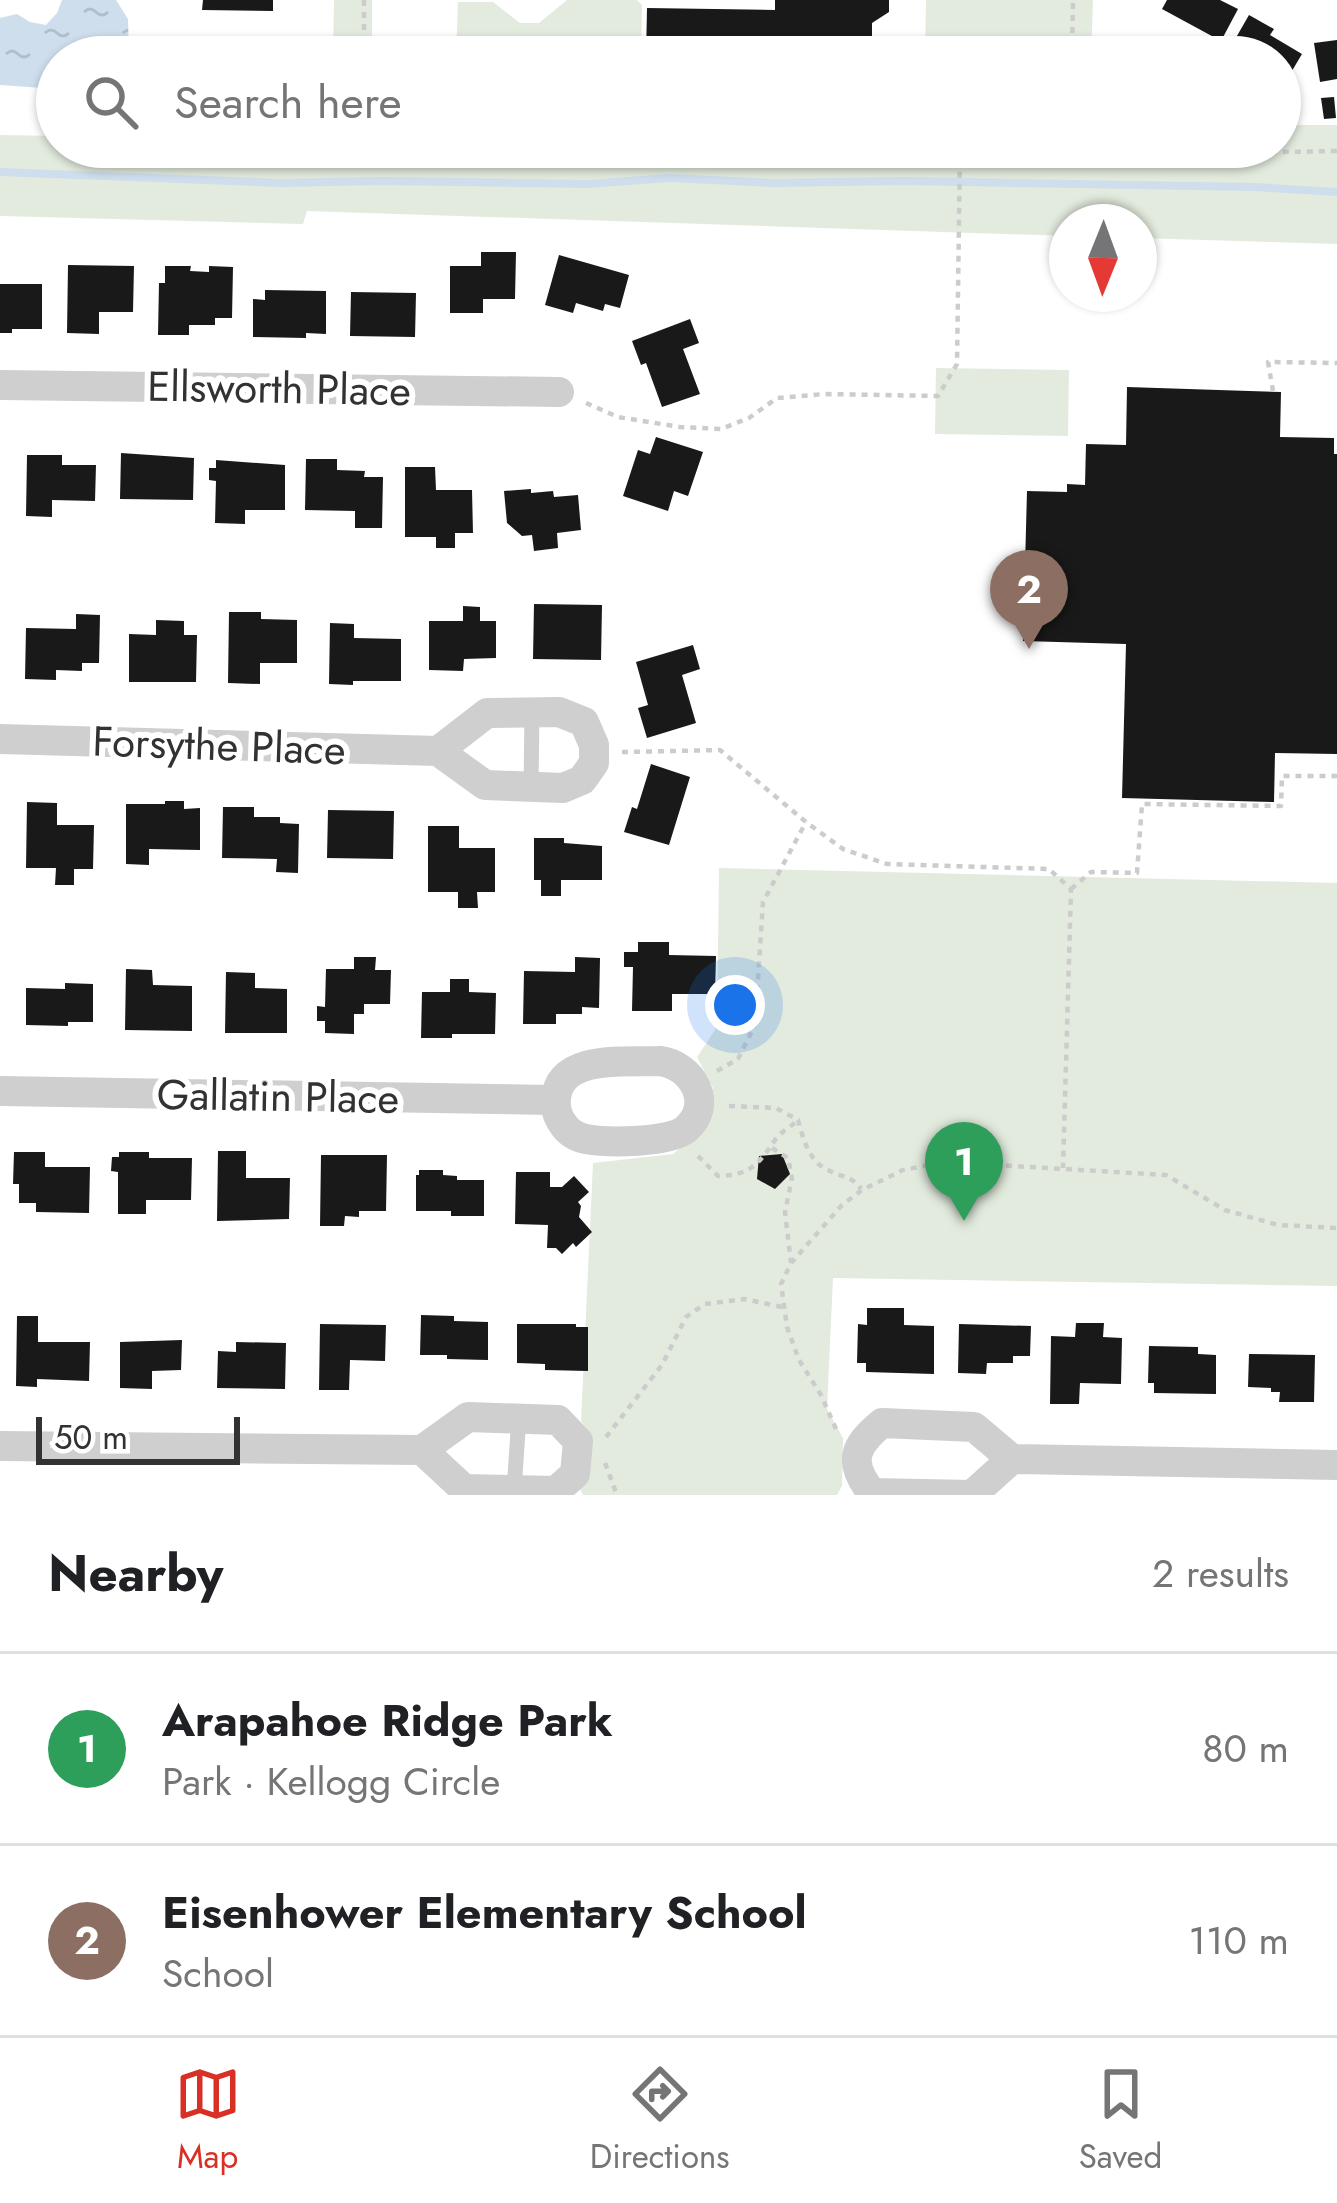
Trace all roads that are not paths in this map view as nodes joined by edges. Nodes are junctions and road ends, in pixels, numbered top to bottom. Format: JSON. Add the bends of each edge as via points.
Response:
{"nodes":[{"id":1,"x":0,"y":385,"type":"edge"},
{"id":2,"x":559,"y":392,"type":"road end"},
{"id":3,"x":532,"y":713,"type":"junction"},
{"id":4,"x":0,"y":739,"type":"edge"},
{"id":5,"x":438,"y":751,"type":"junction"},
{"id":6,"x":531,"y":787,"type":"junction"},
{"id":7,"x":0,"y":1091,"type":"edge"},
{"id":8,"x":555,"y":1100,"type":"junction"},
{"id":9,"x":519,"y":1417,"type":"junction"},
{"id":10,"x":0,"y":1446,"type":"edge"},
{"id":11,"x":422,"y":1450,"type":"junction"},
{"id":12,"x":1012,"y":1459,"type":"junction"},
{"id":13,"x":1337,"y":1465,"type":"edge"},
{"id":14,"x":514,"y":1490,"type":"junction"}],
"edges":[{"from":1,"to":2,"type":"street","name":"Ellsworth Place"},
{"from":3,"to":5,"type":"street","via":[[487,713]]},
{"from":3,"to":6,"type":"lane"},
{"from":3,"to":6,"type":"street","via":[[584,722],[594,764],[563,788]]},
{"from":4,"to":5,"type":"street","name":"Forsythe Place"},
{"from":5,"to":6,"type":"street","via":[[484,785]]},
{"from":7,"to":8,"type":"street","name":"Gallatin Place"},
{"from":8,"to":8,"type":"street","via":[[563,1079],[584,1065],[670,1063],[688,1073],[699,1100],[678,1135],[591,1140],[561,1122]]},
{"from":9,"to":11,"type":"street","via":[[468,1417]]},
{"from":9,"to":14,"type":"lane"},
{"from":9,"to":14,"type":"street","via":[[558,1420],[578,1442],[575,1474],[556,1491]]},
{"from":10,"to":11,"type":"street"},
{"from":11,"to":14,"type":"street","via":[[464,1489]]},
{"from":12,"to":12,"type":"street","via":[[974,1427],[882,1423],[856,1455],[872,1493],[972,1495]]},
{"from":12,"to":13,"type":"street"}]}
